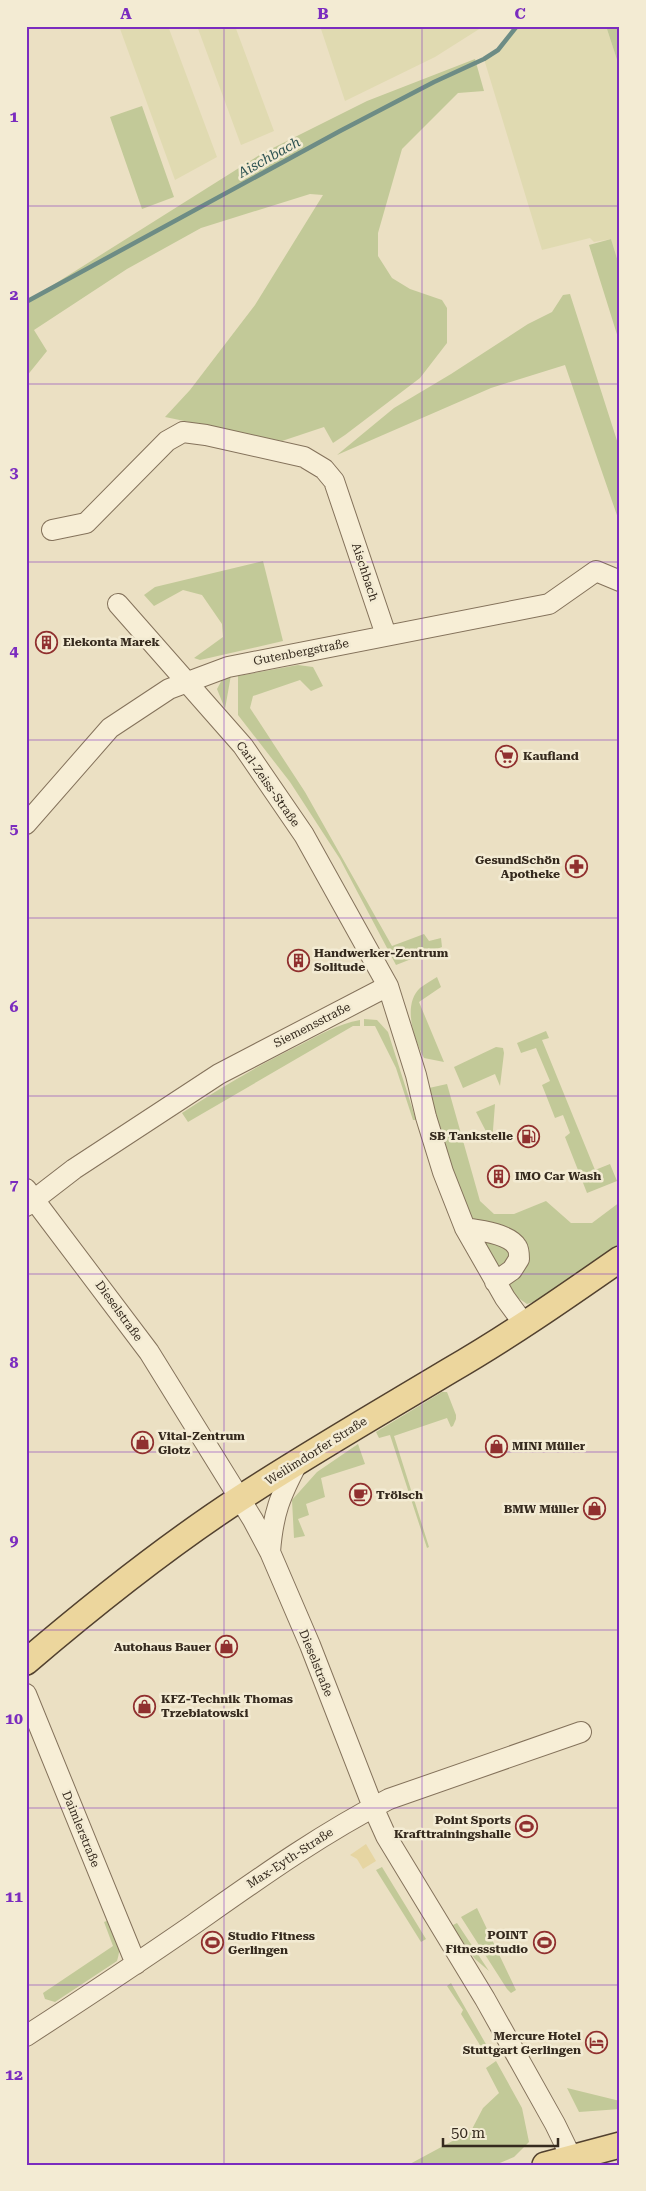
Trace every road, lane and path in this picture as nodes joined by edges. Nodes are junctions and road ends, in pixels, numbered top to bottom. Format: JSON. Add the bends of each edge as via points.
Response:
{"nodes":[{"id":1,"x":52,"y":530,"type":"dead end"},
{"id":2,"x":620,"y":581,"type":"edge"},
{"id":3,"x":118,"y":604,"type":"dead end"},
{"id":4,"x":386,"y":635,"type":"junction"},
{"id":5,"x":187,"y":682,"type":"junction"},
{"id":6,"x":26,"y":824,"type":"edge"},
{"id":7,"x":388,"y":986,"type":"junction"},
{"id":8,"x":29,"y":1198,"type":"edge"},
{"id":9,"x":465,"y":1228,"type":"junction"},
{"id":10,"x":620,"y":1259,"type":"edge"},
{"id":11,"x":495,"y":1282,"type":"junction"},
{"id":12,"x":524,"y":1324,"type":"junction"},
{"id":13,"x":298,"y":1462,"type":"junction"},
{"id":14,"x":240,"y":1498,"type":"junction"},
{"id":15,"x":270,"y":1552,"type":"junction"},
{"id":16,"x":26,"y":1662,"type":"edge"},
{"id":17,"x":26,"y":1694,"type":"edge"},
{"id":18,"x":581,"y":1732,"type":"dead end"},
{"id":19,"x":373,"y":1807,"type":"junction"},
{"id":20,"x":136,"y":1964,"type":"junction"},
{"id":21,"x":26,"y":2036,"type":"edge"},
{"id":22,"x":620,"y":2145,"type":"edge"},
{"id":23,"x":574,"y":2161,"type":"edge"},
{"id":24,"x":545,"y":2165,"type":"edge"}],
"edges":[{"from":1,"to":4,"type":"street","name":"Aischbach","via":[[86,523],[167,440],[183,432],[304,457],[324,469],[334,481]]},
{"from":2,"to":4,"type":"street","name":"Gutenbergstraße","via":[[596,571],[548,604]]},
{"from":3,"to":5,"type":"street","name":"Carl-Zeiss-Straße"},
{"from":4,"to":5,"type":"street","name":"Gutenbergstraße","via":[[228,668]]},
{"from":5,"to":6,"type":"street","name":"Gutenbergstraße","via":[[169,689],[110,728]]},
{"from":5,"to":7,"type":"street","name":"Carl-Zeiss-Straße","via":[[243,746],[304,835]]},
{"from":7,"to":8,"type":"street","name":"Siemensstraße","via":[[219,1074]]},
{"from":7,"to":9,"type":"street","via":[[443,1172]]},
{"from":8,"to":14,"type":"street","name":"Dieselstraße","via":[[149,1352]]},
{"from":9,"to":11,"type":"street"},
{"from":9,"to":11,"type":"street","via":[[492,1233],[510,1240],[517,1247],[519,1260],[512,1270]]},
{"from":10,"to":12,"type":"main road","name":"Weilimdorfer Straße"},
{"from":11,"to":12,"type":"street"},
{"from":12,"to":13,"type":"main road","name":"Weilimdorfer Straße"},
{"from":13,"to":14,"type":"main road","name":"Weilimdorfer Straße"},
{"from":13,"to":15,"type":"street","via":[[272,1523]]},
{"from":14,"to":15,"type":"street","name":"Dieselstraße"},
{"from":14,"to":16,"type":"main road","name":"Weilimdorfer Straße","via":[[131,1576]]},
{"from":15,"to":19,"type":"street","name":"Dieselstraße"},
{"from":17,"to":20,"type":"street","name":"Daimlerstraße"},
{"from":18,"to":19,"type":"street","name":"Max-Eyth-Straße"},
{"from":19,"to":20,"type":"street","name":"Max-Eyth-Straße","via":[[314,1840]]},
{"from":19,"to":23,"type":"street","name":"Dieselstraße","via":[[386,1836],[485,1999]]},
{"from":20,"to":21,"type":"street","name":"Max-Eyth-Straße"},
{"from":22,"to":23,"type":"main road"},
{"from":23,"to":24,"type":"main road"}]}
